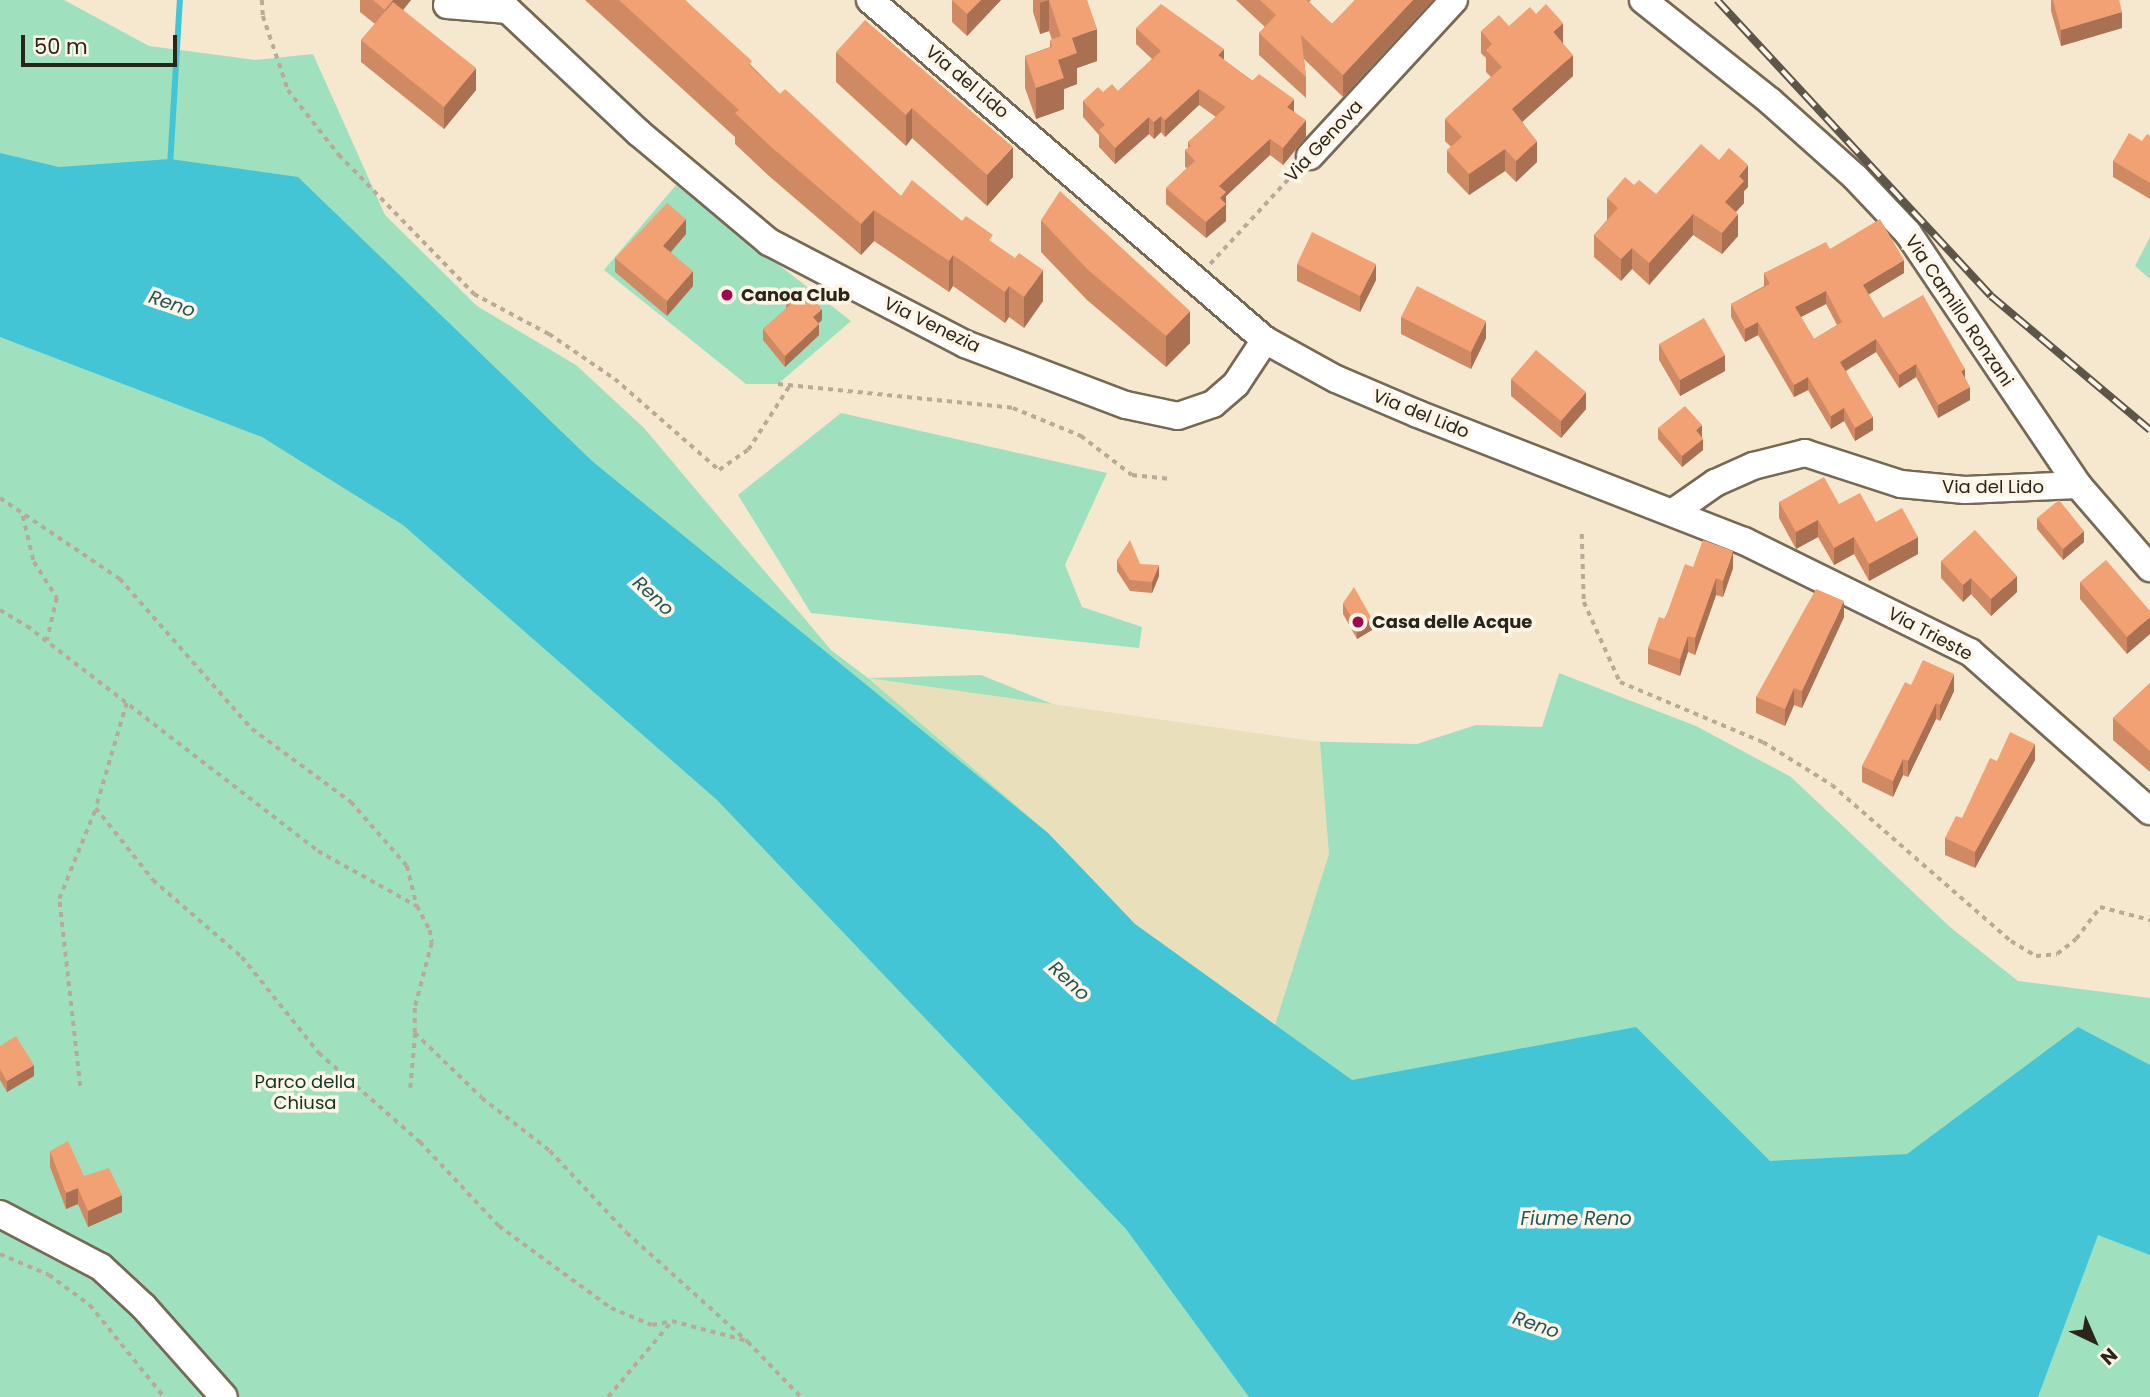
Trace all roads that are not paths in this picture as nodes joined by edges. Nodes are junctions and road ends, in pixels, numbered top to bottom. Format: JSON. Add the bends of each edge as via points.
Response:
{"nodes":[{"id":1,"x":870,"y":0,"type":"edge"},
{"id":2,"x":1454,"y":0,"type":"edge"},
{"id":3,"x":1643,"y":0,"type":"edge"},
{"id":4,"x":447,"y":5,"type":"dead end"},
{"id":5,"x":512,"y":5,"type":"edge"},
{"id":6,"x":1310,"y":156,"type":"road end"},
{"id":7,"x":1265,"y":340,"type":"junction"},
{"id":8,"x":2078,"y":485,"type":"junction"},
{"id":9,"x":1675,"y":511,"type":"junction"},
{"id":10,"x":2150,"y":568,"type":"edge"},
{"id":11,"x":2150,"y":811,"type":"edge"},
{"id":12,"x":0,"y":1214,"type":"edge"},
{"id":13,"x":224,"y":1397,"type":"edge"}],
"edges":[{"from":1,"to":7,"type":"street","name":"Via del Lido"},
{"from":2,"to":6,"type":"street","name":"Via Genova"},
{"from":3,"to":8,"type":"street","name":"Via Camillo Ronzani","via":[[1770,101],[1856,178],[1908,233]]},
{"from":4,"to":5,"type":"street","name":"Via Venezia"},
{"from":5,"to":7,"type":"street","name":"Via Venezia","via":[[639,133],[769,242],[965,344],[1126,405],[1178,416],[1213,404],[1236,384]]},
{"from":7,"to":9,"type":"street","name":"Via del Lido","via":[[1336,379],[1418,414]]},
{"from":8,"to":9,"type":"street","name":"Via del Lido","via":[[1965,490],[1901,484],[1805,453],[1753,466],[1715,483]]},
{"from":8,"to":10,"type":"street","name":"Via Camillo Ronzani"},
{"from":9,"to":11,"type":"street","name":"Via Trieste","via":[[1970,652]]},
{"from":12,"to":13,"type":"street","via":[[101,1267],[145,1307]]}]}
